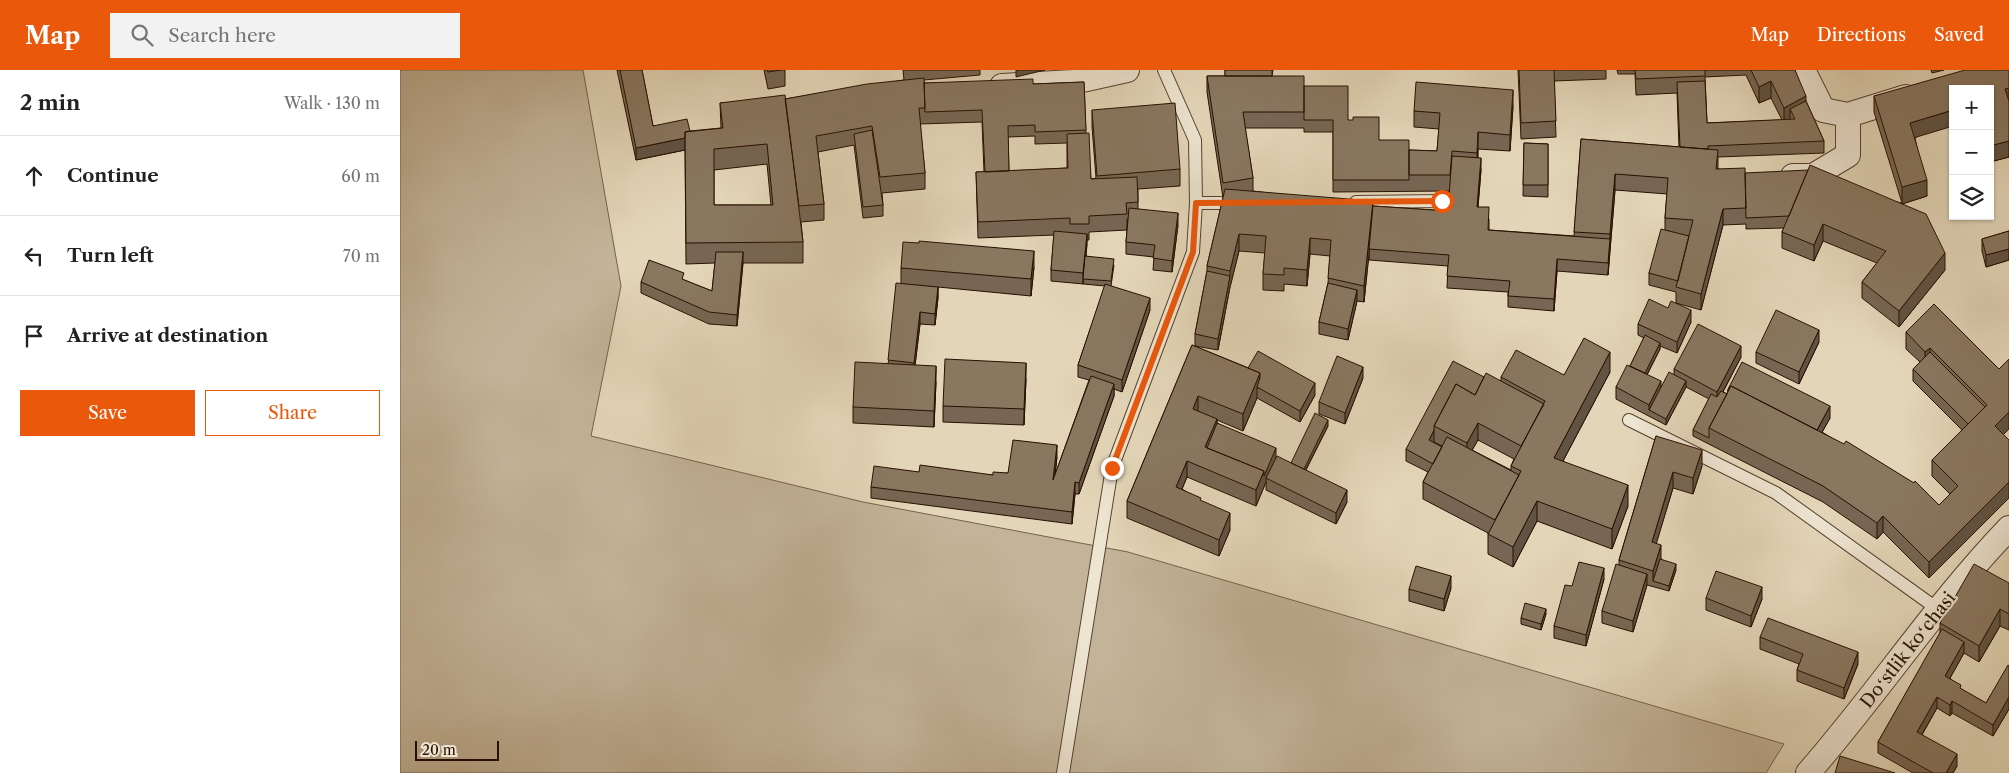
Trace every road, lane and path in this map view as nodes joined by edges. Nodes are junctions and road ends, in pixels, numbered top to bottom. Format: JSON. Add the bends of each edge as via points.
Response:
{"nodes":[{"id":1,"x":1127,"y":70,"type":"edge"},
{"id":2,"x":1164,"y":70,"type":"edge"},
{"id":3,"x":1803,"y":70,"type":"edge"},
{"id":4,"x":984,"y":86,"type":"edge"},
{"id":5,"x":1931,"y":90,"type":"edge"},
{"id":6,"x":1848,"y":115,"type":"junction"},
{"id":7,"x":1776,"y":176,"type":"edge"},
{"id":8,"x":1442,"y":201,"type":"dead end"},
{"id":9,"x":1344,"y":202,"type":"edge"},
{"id":10,"x":1196,"y":203,"type":"junction"},
{"id":11,"x":1255,"y":203,"type":"edge"},
{"id":12,"x":1629,"y":420,"type":"dead end"},
{"id":13,"x":2009,"y":528,"type":"edge"},
{"id":14,"x":1939,"y":610,"type":"junction"},
{"id":15,"x":1063,"y":773,"type":"edge"},
{"id":16,"x":1808,"y":773,"type":"edge"}],
"edges":[{"from":1,"to":4,"type":"street","via":[[1073,82]]},
{"from":2,"to":10,"type":"lane","via":[[1195,140]]},
{"from":3,"to":6,"type":"street","via":[[1823,110]]},
{"from":5,"to":6,"type":"street"},
{"from":6,"to":7,"type":"street","via":[[1848,155],[1813,176]]},
{"from":8,"to":9,"type":"lane"},
{"from":10,"to":11,"type":"lane"},
{"from":10,"to":15,"type":"lane","via":[[1193,252],[1112,468]]},
{"from":12,"to":14,"type":"lane","via":[[1776,493]]},
{"from":13,"to":14,"type":"street","name":"Doʻstlik koʻchasi"},
{"from":14,"to":16,"type":"street","name":"Doʻstlik koʻchasi","via":[[1846,730]]}]}
